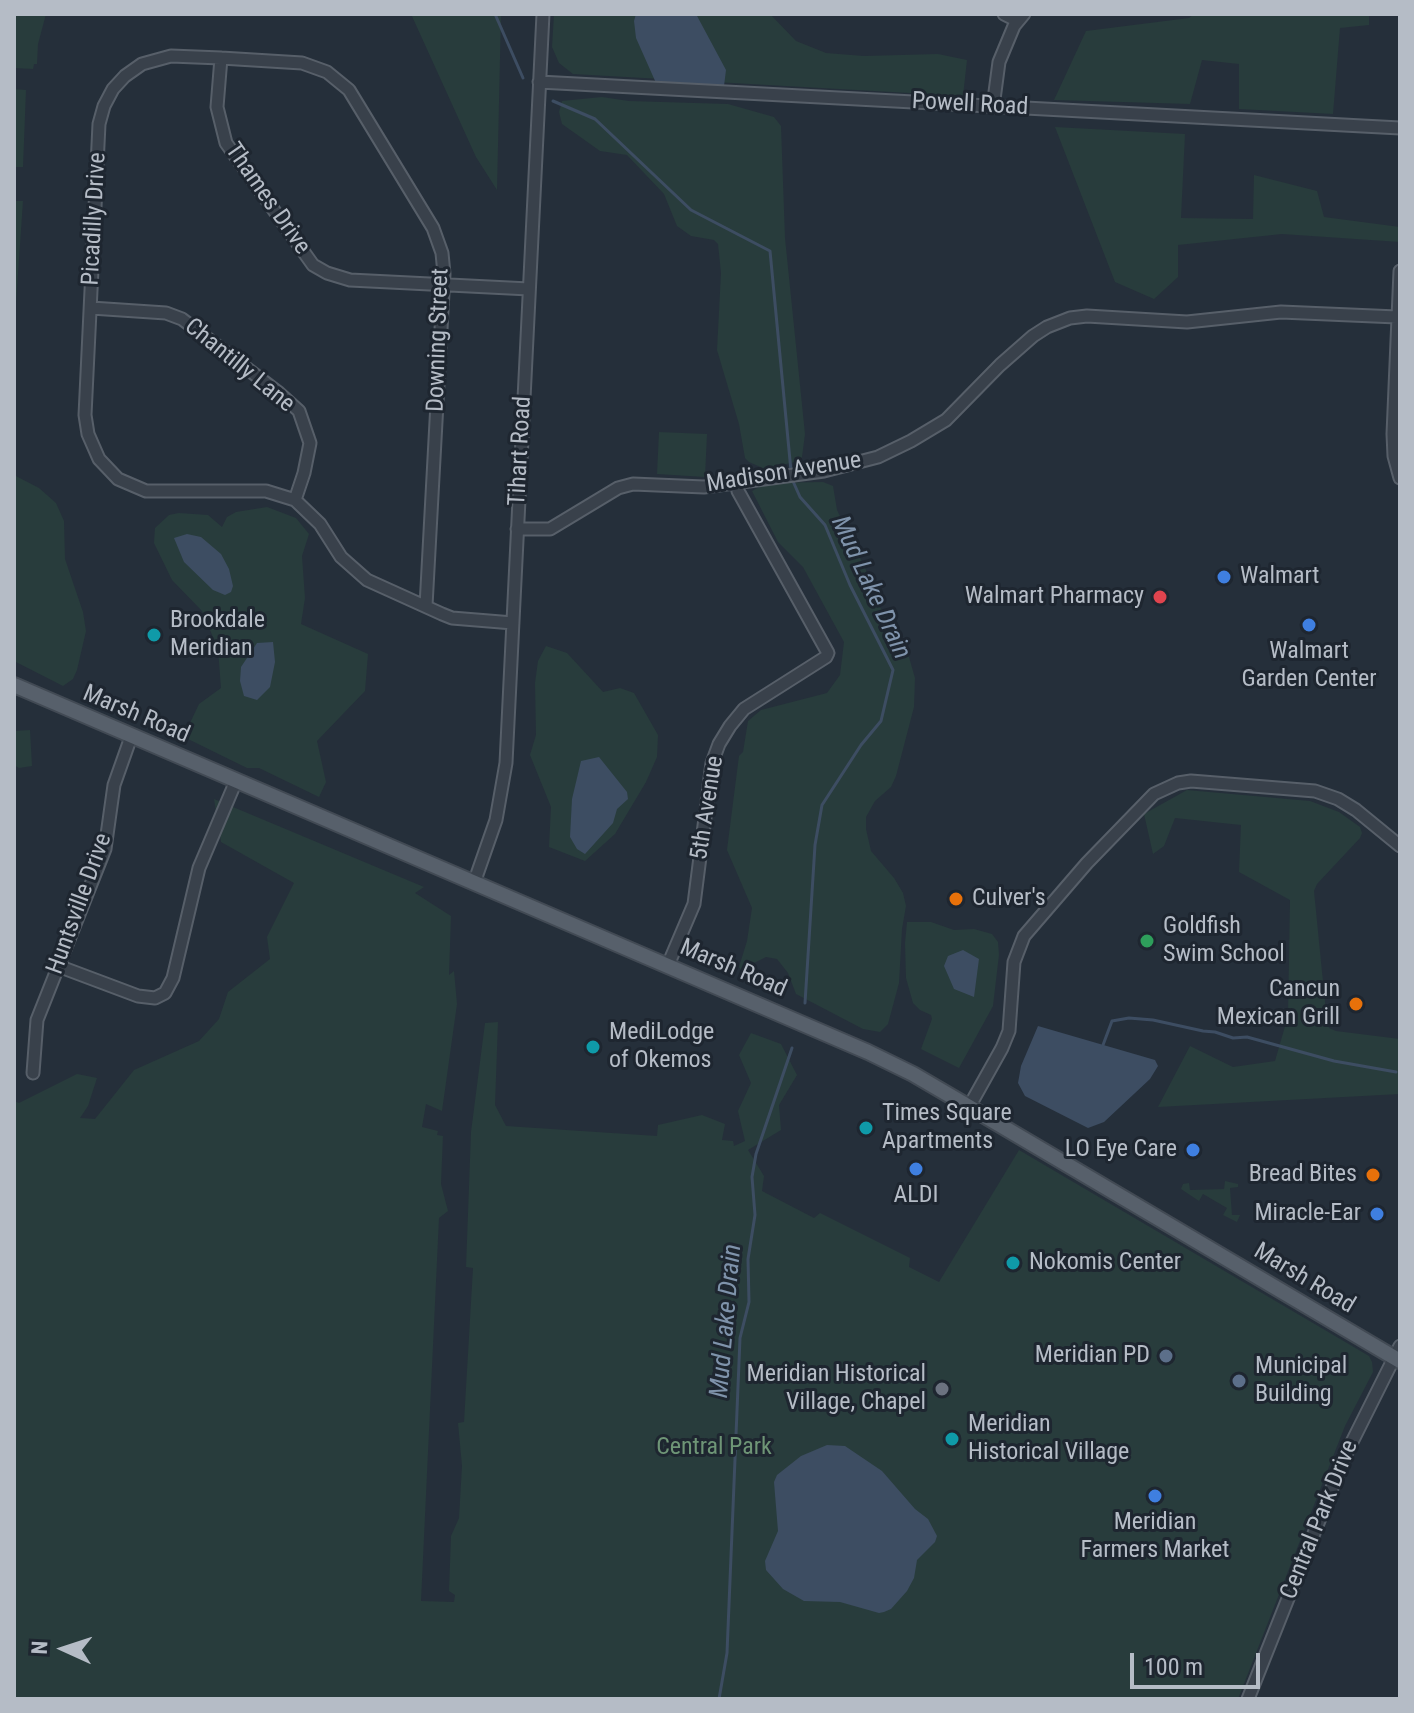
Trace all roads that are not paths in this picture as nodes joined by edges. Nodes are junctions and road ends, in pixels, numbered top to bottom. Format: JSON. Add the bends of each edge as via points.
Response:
{"nodes":[{"id":1,"x":543,"y":14,"type":"edge"},
{"id":2,"x":1004,"y":14,"type":"edge"},
{"id":3,"x":1021,"y":18,"type":"edge"},
{"id":4,"x":221,"y":58,"type":"junction"},
{"id":5,"x":539,"y":82,"type":"junction"},
{"id":6,"x":993,"y":107,"type":"junction"},
{"id":7,"x":1400,"y":128,"type":"edge"},
{"id":8,"x":1400,"y":271,"type":"edge"},
{"id":9,"x":443,"y":285,"type":"junction"},
{"id":10,"x":529,"y":289,"type":"junction"},
{"id":11,"x":91,"y":308,"type":"junction"},
{"id":12,"x":1397,"y":317,"type":"junction"},
{"id":13,"x":1398,"y":378,"type":"edge"},
{"id":14,"x":1400,"y":478,"type":"edge"},
{"id":15,"x":737,"y":483,"type":"junction"},
{"id":16,"x":295,"y":500,"type":"junction"},
{"id":17,"x":517,"y":529,"type":"junction"},
{"id":18,"x":426,"y":606,"type":"junction"},
{"id":19,"x":513,"y":623,"type":"junction"},
{"id":20,"x":14,"y":685,"type":"edge"},
{"id":21,"x":131,"y":737,"type":"junction"},
{"id":22,"x":236,"y":781,"type":"junction"},
{"id":23,"x":1400,"y":846,"type":"edge"},
{"id":24,"x":474,"y":883,"type":"junction"},
{"id":25,"x":668,"y":965,"type":"junction"},
{"id":26,"x":58,"y":966,"type":"junction"},
{"id":27,"x":33,"y":1073,"type":"dead end"},
{"id":28,"x":969,"y":1107,"type":"junction"},
{"id":29,"x":1398,"y":1355,"type":"edge"},
{"id":30,"x":1248,"y":1699,"type":"edge"}],
"edges":[{"from":1,"to":5,"type":"street","name":"Tihart Road"},
{"from":2,"to":3,"type":"street"},
{"from":3,"to":6,"type":"street","via":[[999,62]]},
{"from":4,"to":9,"type":"street","name":"Downing Street","via":[[302,63],[327,72],[349,90],[437,236]]},
{"from":4,"to":9,"type":"street","name":"Thames Drive","via":[[217,107],[226,143],[307,260],[342,279]]},
{"from":4,"to":11,"type":"street","name":"Picadilly Drive","via":[[171,56],[151,61],[125,76],[108,97],[99,124]]},
{"from":5,"to":6,"type":"street","name":"Powell Road"},
{"from":5,"to":10,"type":"street","name":"Tihart Road"},
{"from":6,"to":7,"type":"street","name":"Powell Road"},
{"from":8,"to":12,"type":"street"},
{"from":9,"to":10,"type":"street","name":"Thames Drive"},
{"from":9,"to":18,"type":"street","name":"Downing Street"},
{"from":10,"to":17,"type":"street","name":"Tihart Road"},
{"from":11,"to":16,"type":"street","name":"Chantilly Lane","via":[[158,312],[182,319],[299,411],[310,443]]},
{"from":11,"to":16,"type":"street","name":"Picadilly Drive","via":[[85,415],[104,467],[127,484],[156,493],[266,491]]},
{"from":12,"to":13,"type":"street"},
{"from":12,"to":15,"type":"street","name":"Madison Avenue","via":[[1281,312],[1187,322],[1087,316],[1062,320],[1033,336],[929,431],[878,457]]},
{"from":13,"to":14,"type":"street","via":[[1393,434]]},
{"from":15,"to":17,"type":"street","name":"Madison Avenue","via":[[633,484],[550,529]]},
{"from":15,"to":25,"type":"street","name":"5th Avenue","via":[[828,653],[744,709],[719,744],[694,904]]},
{"from":16,"to":18,"type":"street","via":[[352,568]]},
{"from":17,"to":19,"type":"street","name":"Tihart Road"},
{"from":18,"to":19,"type":"street","via":[[459,619]]},
{"from":19,"to":24,"type":"street","name":"Tihart Road","via":[[504,776],[496,820]]},
{"from":20,"to":21,"type":"main road","name":"Marsh Road"},
{"from":21,"to":22,"type":"main road","name":"Marsh Road"},
{"from":21,"to":26,"type":"street","name":"Huntsville Drive","via":[[114,785],[105,849]]},
{"from":22,"to":24,"type":"main road","name":"Marsh Road"},
{"from":22,"to":26,"type":"street","via":[[199,868],[165,993],[138,996]]},
{"from":23,"to":28,"type":"street","via":[[1347,804],[1315,791],[1191,781],[1154,794],[1024,936],[1014,962],[1006,1040]]},
{"from":24,"to":25,"type":"main road","name":"Marsh Road"},
{"from":25,"to":28,"type":"main road","name":"Marsh Road","via":[[868,1052]]},
{"from":26,"to":27,"type":"street","name":"Huntsville Drive","via":[[37,1020]]},
{"from":28,"to":29,"type":"main road","name":"Marsh Road"},
{"from":29,"to":30,"type":"street","name":"Central Park Drive","via":[[1344,1458]]}]}
